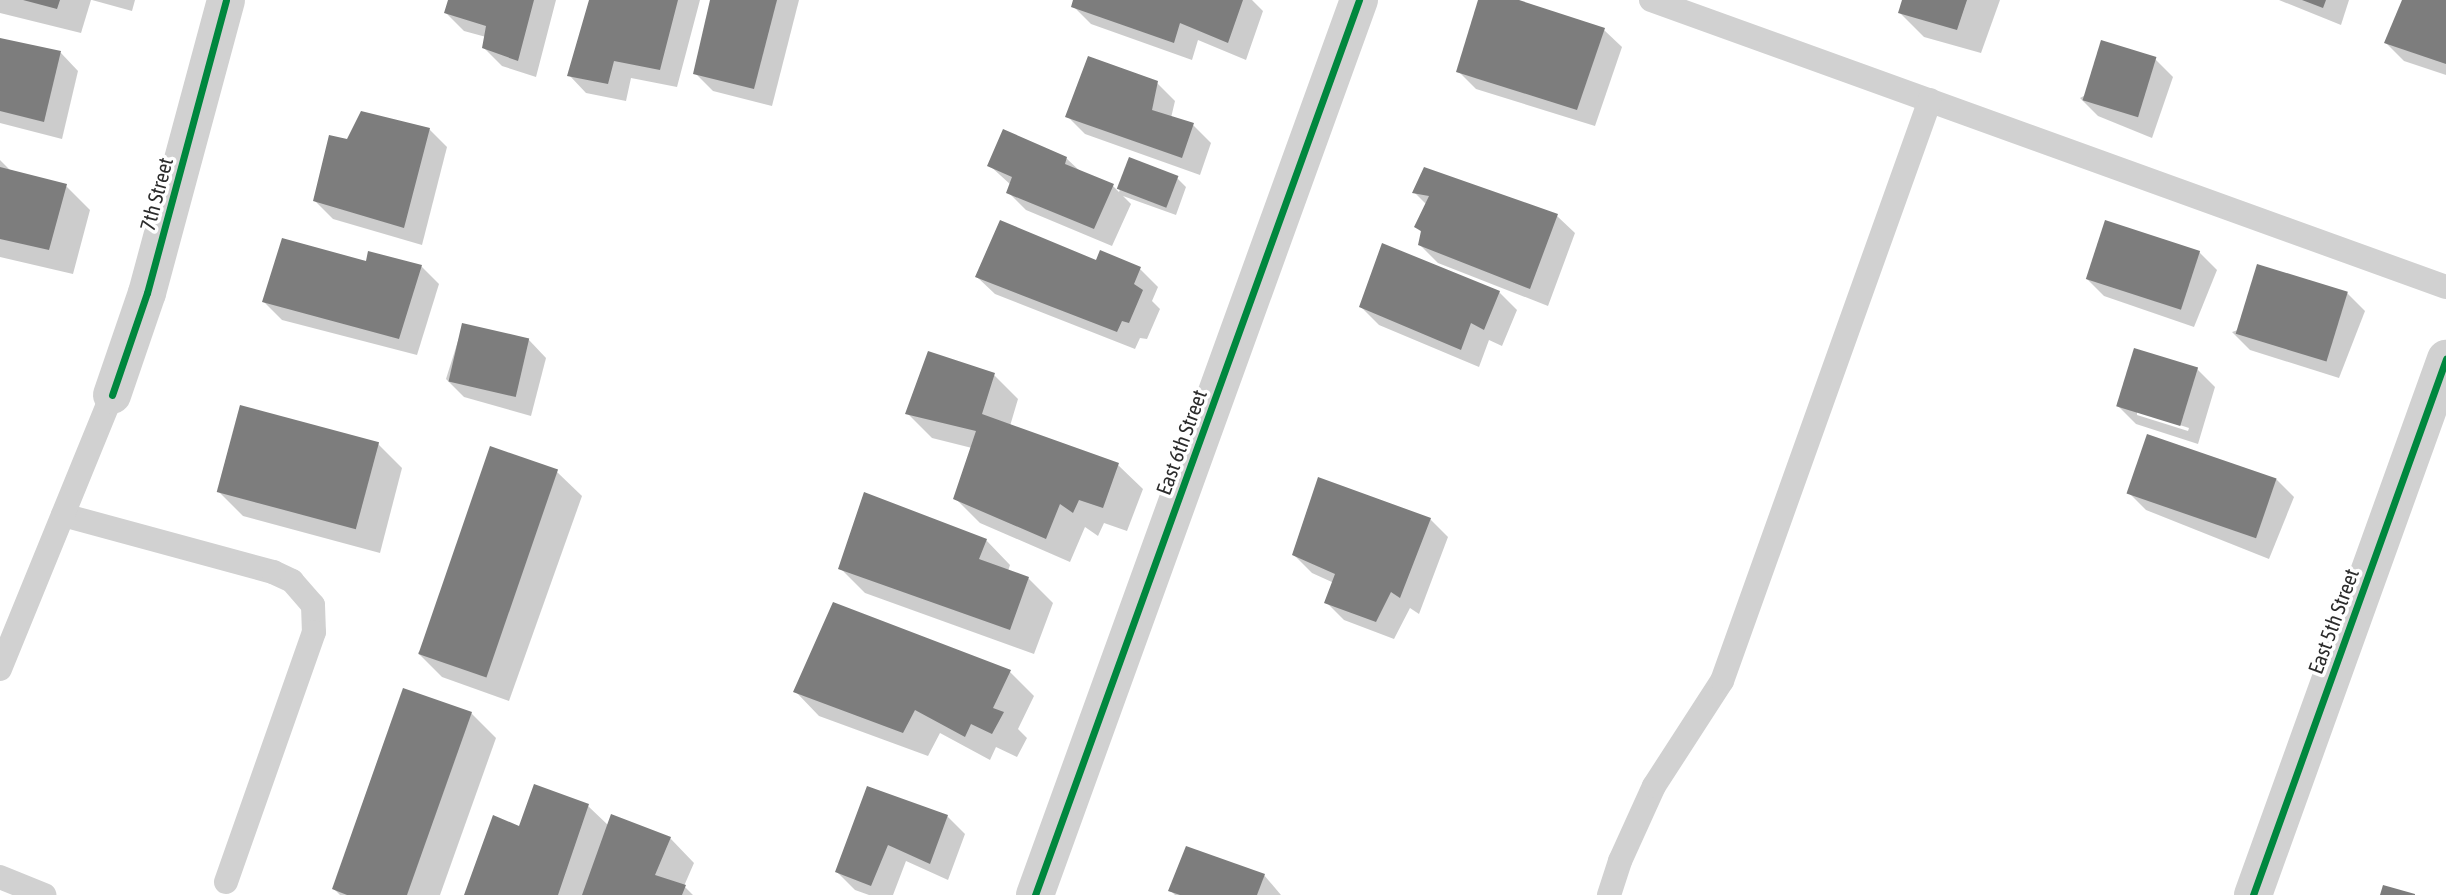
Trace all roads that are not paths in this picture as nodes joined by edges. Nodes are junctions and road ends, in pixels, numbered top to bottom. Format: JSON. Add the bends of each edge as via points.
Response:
{"nodes":[{"id":1,"x":226,"y":0,"type":"edge"},
{"id":2,"x":1359,"y":0,"type":"edge"},
{"id":3,"x":1651,"y":0,"type":"edge"},
{"id":4,"x":1930,"y":100,"type":"junction"},
{"id":5,"x":2446,"y":287,"type":"edge"},
{"id":6,"x":2446,"y":359,"type":"edge"},
{"id":7,"x":112,"y":395,"type":"joint"},
{"id":8,"x":63,"y":515,"type":"junction"},
{"id":9,"x":10,"y":616,"type":"edge"},
{"id":10,"x":0,"y":669,"type":"edge"},
{"id":11,"x":0,"y":877,"type":"edge"},
{"id":12,"x":226,"y":882,"type":"dead end"},
{"id":13,"x":44,"y":895,"type":"edge"},
{"id":14,"x":1035,"y":895,"type":"edge"},
{"id":15,"x":1609,"y":895,"type":"edge"},
{"id":16,"x":2253,"y":895,"type":"edge"}],
"edges":[{"from":1,"to":7,"type":"street","name":"7th Street","via":[[147,293]]},
{"from":2,"to":14,"type":"street","name":"East 6th Street"},
{"from":3,"to":4,"type":"lane"},
{"from":4,"to":5,"type":"lane"},
{"from":4,"to":15,"type":"lane","via":[[1722,681],[1654,786]]},
{"from":6,"to":16,"type":"street","name":"East 5th Street"},
{"from":7,"to":8,"type":"lane"},
{"from":8,"to":9,"type":"lane"},
{"from":8,"to":12,"type":"lane","via":[[273,572],[292,581],[313,605],[314,632]]},
{"from":9,"to":10,"type":"lane"},
{"from":11,"to":13,"type":"lane"}]}
